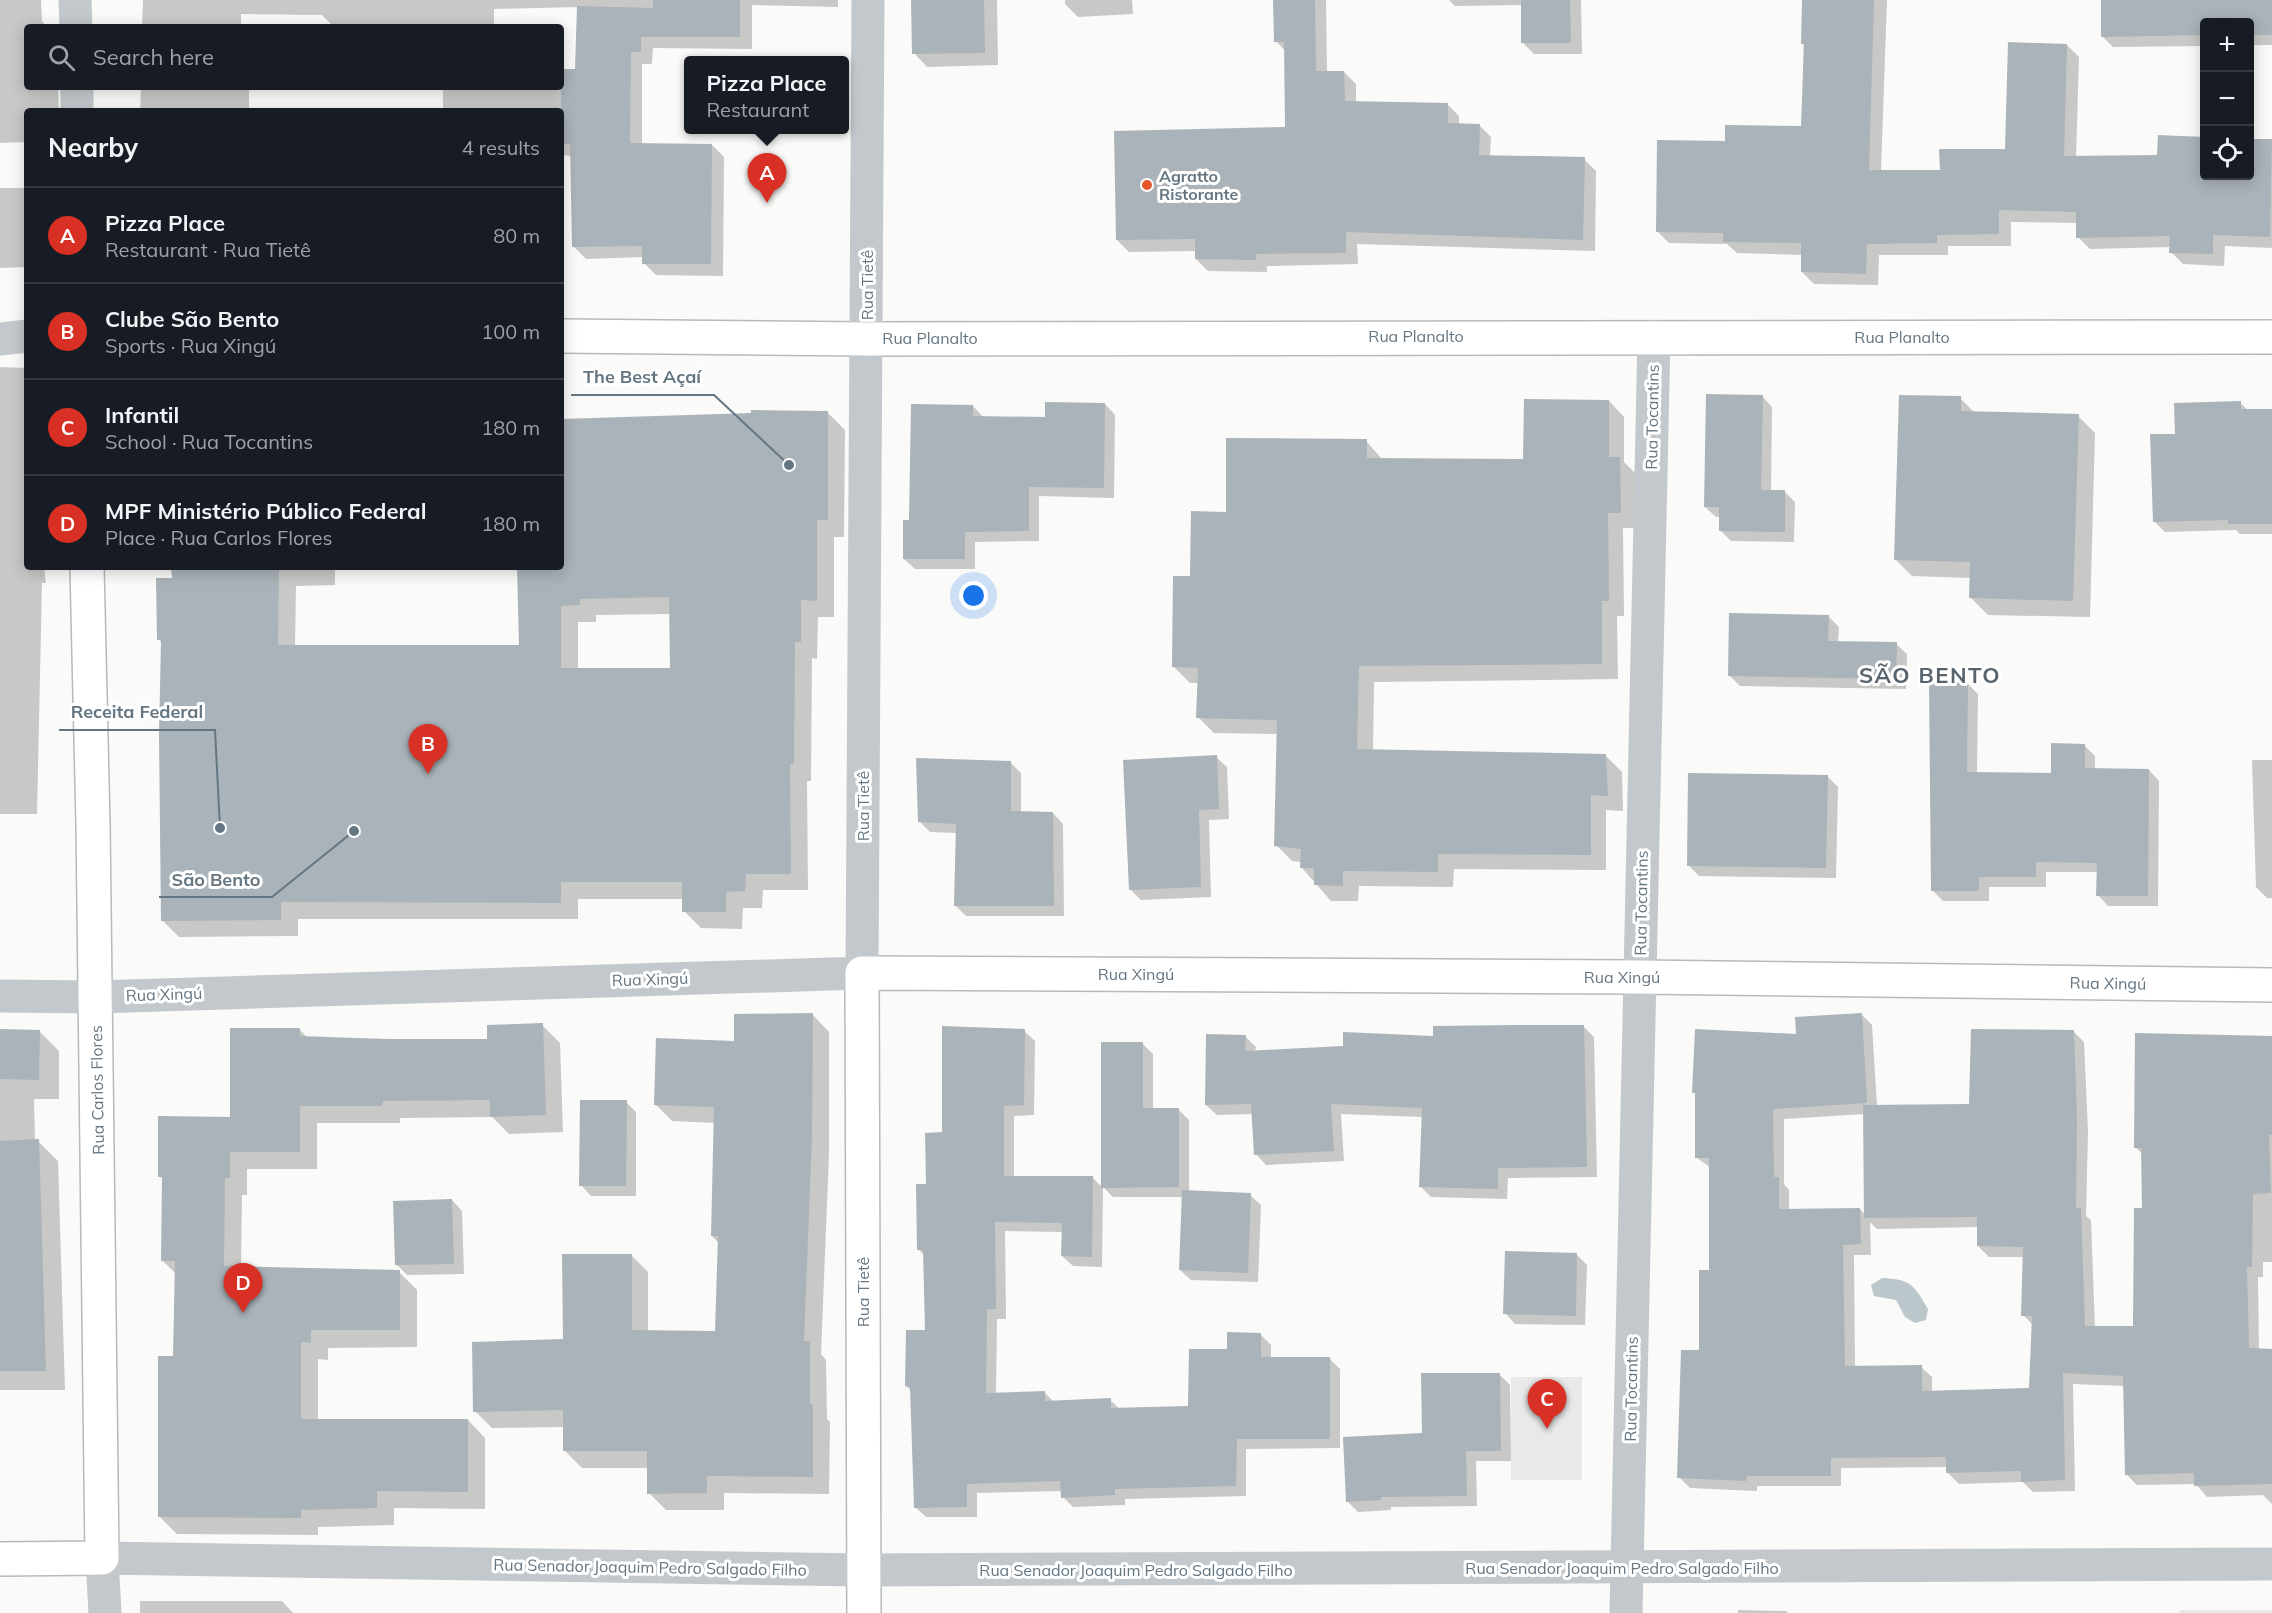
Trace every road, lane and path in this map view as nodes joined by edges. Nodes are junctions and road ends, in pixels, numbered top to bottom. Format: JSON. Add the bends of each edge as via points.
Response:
{"nodes":[{"id":1,"x":75,"y":0,"type":"edge"},
{"id":2,"x":868,"y":0,"type":"edge"},
{"id":3,"x":76,"y":24,"type":"edge"},
{"id":4,"x":77,"y":90,"type":"edge"},
{"id":5,"x":77,"y":108,"type":"edge"},
{"id":6,"x":24,"y":336,"type":"edge"},
{"id":7,"x":564,"y":336,"type":"edge"},
{"id":8,"x":1654,"y":337,"type":"junction"},
{"id":9,"x":2272,"y":337,"type":"edge"},
{"id":10,"x":0,"y":339,"type":"edge"},
{"id":11,"x":867,"y":339,"type":"junction"},
{"id":12,"x":87,"y":570,"type":"edge"},
{"id":13,"x":862,"y":973,"type":"junction"},
{"id":14,"x":1639,"y":977,"type":"junction"},
{"id":15,"x":2272,"y":985,"type":"edge"},
{"id":16,"x":0,"y":996,"type":"edge"},
{"id":17,"x":96,"y":997,"type":"junction"},
{"id":18,"x":102,"y":1558,"type":"junction"},
{"id":19,"x":0,"y":1559,"type":"edge"},
{"id":20,"x":2272,"y":1564,"type":"edge"},
{"id":21,"x":1627,"y":1569,"type":"junction"},
{"id":22,"x":865,"y":1570,"type":"junction"},
{"id":23,"x":105,"y":1613,"type":"edge"},
{"id":24,"x":864,"y":1613,"type":"edge"},
{"id":25,"x":1626,"y":1613,"type":"edge"}],
"edges":[{"from":1,"to":3,"type":"street"},
{"from":2,"to":11,"type":"street","name":"Rua Tietê"},
{"from":4,"to":5,"type":"street"},
{"from":6,"to":10,"type":"street"},
{"from":7,"to":11,"type":"main road","name":"Rua Planalto"},
{"from":8,"to":9,"type":"main road","name":"Rua Planalto"},
{"from":8,"to":11,"type":"main road","name":"Rua Planalto"},
{"from":8,"to":14,"type":"street","name":"Rua Tocantins"},
{"from":11,"to":13,"type":"street","name":"Rua Tietê"},
{"from":12,"to":17,"type":"main road","name":"Rua Carlos Flores"},
{"from":13,"to":14,"type":"main road","name":"Rua Xingú"},
{"from":13,"to":17,"type":"street","name":"Rua Xingú"},
{"from":13,"to":22,"type":"main road","name":"Rua Tietê"},
{"from":14,"to":15,"type":"main road","name":"Rua Xingú"},
{"from":14,"to":21,"type":"street","name":"Rua Tocantins"},
{"from":16,"to":17,"type":"street","name":"Rua Xingú"},
{"from":17,"to":18,"type":"main road","name":"Rua Carlos Flores"},
{"from":18,"to":19,"type":"main road","name":"Rua Senador Joaquim Pedro Salgado Filho"},
{"from":18,"to":22,"type":"street","name":"Rua Senador Joaquim Pedro Salgado Filho"},
{"from":18,"to":23,"type":"street","name":"Rua Carlos Flores"},
{"from":20,"to":21,"type":"street","name":"Rua Senador Joaquim Pedro Salgado Filho"},
{"from":21,"to":22,"type":"street","name":"Rua Senador Joaquim Pedro Salgado Filho"},
{"from":21,"to":25,"type":"street","name":"Rua Tocantins"},
{"from":22,"to":24,"type":"main road","name":"Rua Tietê"}]}
